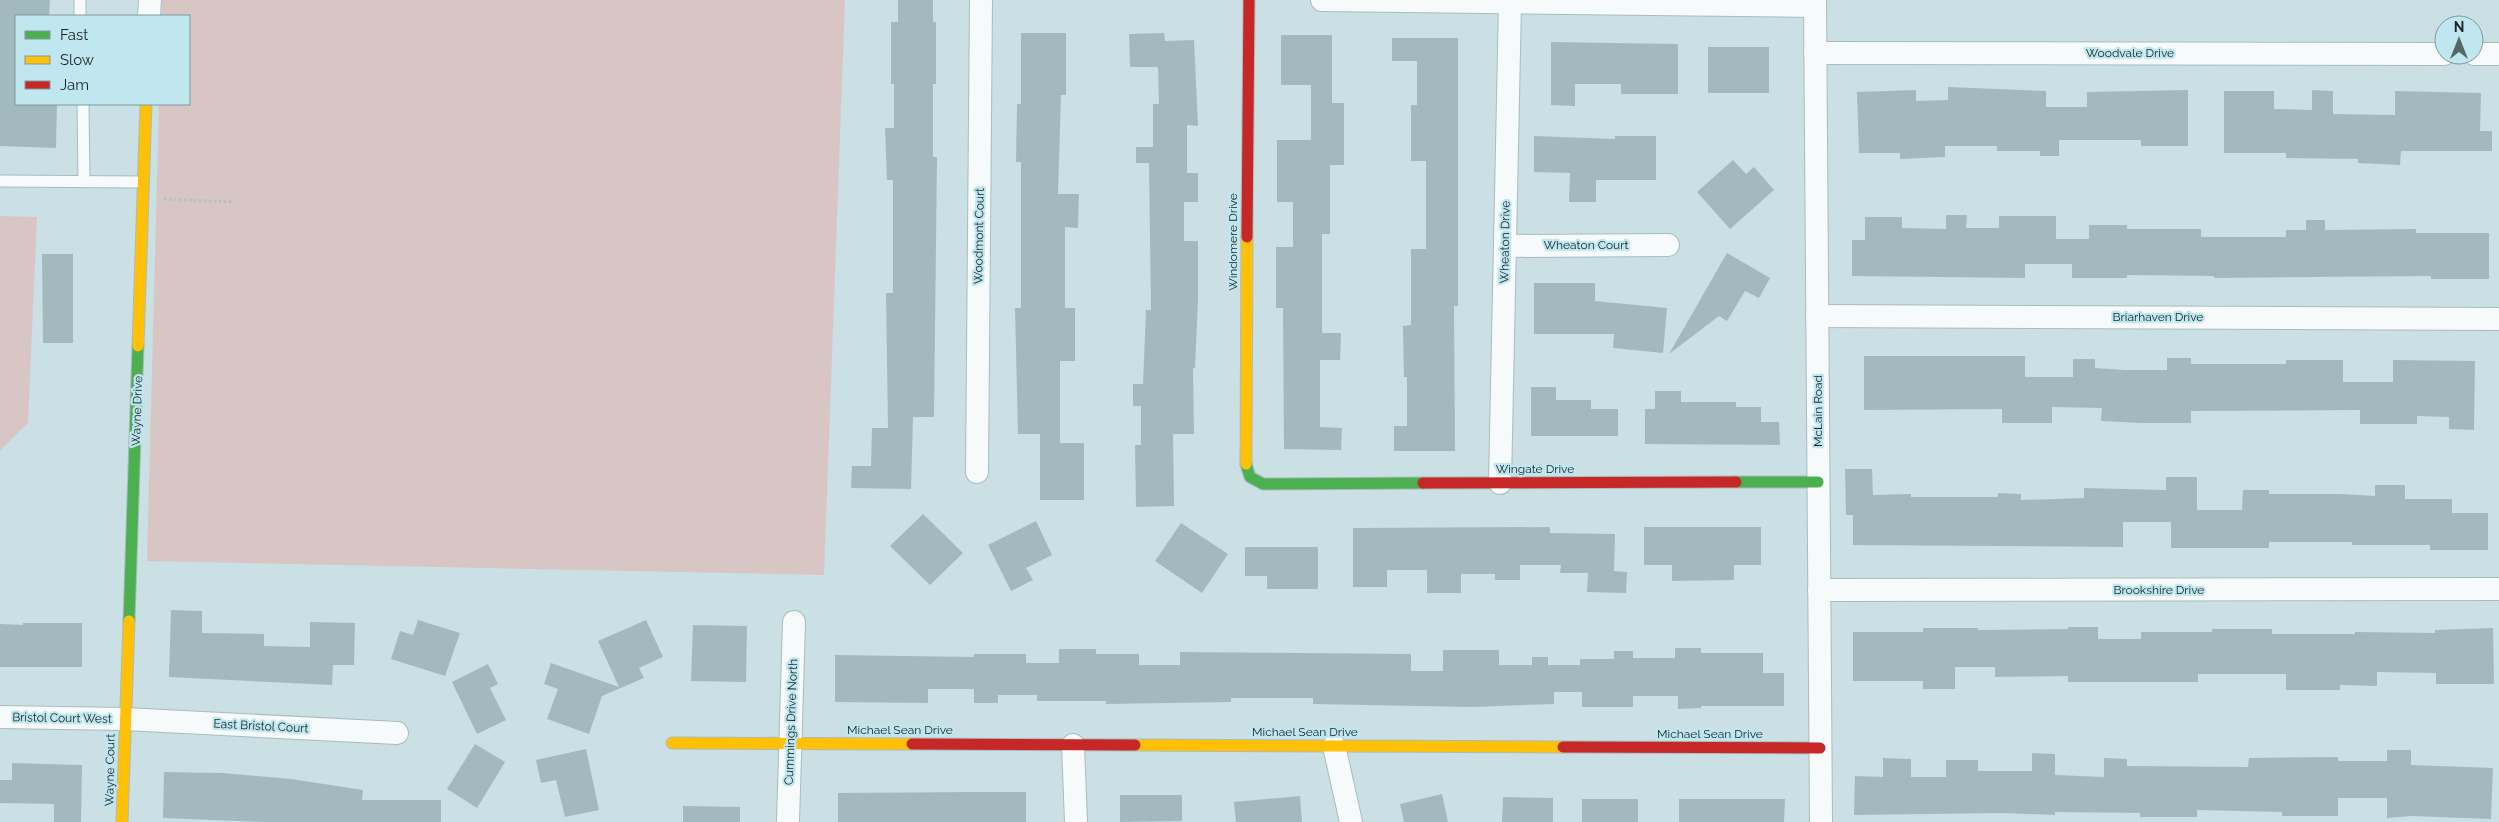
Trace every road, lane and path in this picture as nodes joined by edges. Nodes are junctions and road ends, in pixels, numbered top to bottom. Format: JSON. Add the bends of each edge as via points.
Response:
{"nodes":[{"id":1,"x":80,"y":0,"type":"edge"},
{"id":2,"x":150,"y":0,"type":"edge"},
{"id":3,"x":981,"y":0,"type":"edge"},
{"id":4,"x":1249,"y":0,"type":"edge"},
{"id":5,"x":1322,"y":0,"type":"edge"},
{"id":6,"x":1510,"y":2,"type":"junction"},
{"id":7,"x":1815,"y":3,"type":"edge"},
{"id":8,"x":80,"y":15,"type":"edge"},
{"id":9,"x":149,"y":15,"type":"edge"},
{"id":10,"x":1815,"y":52,"type":"junction"},
{"id":11,"x":2434,"y":54,"type":"edge"},
{"id":12,"x":2484,"y":54,"type":"edge"},
{"id":13,"x":2499,"y":54,"type":"edge"},
{"id":14,"x":83,"y":105,"type":"edge"},
{"id":15,"x":146,"y":105,"type":"edge"},
{"id":16,"x":0,"y":181,"type":"edge"},
{"id":17,"x":84,"y":181,"type":"junction"},
{"id":18,"x":143,"y":182,"type":"junction"},
{"id":19,"x":143,"y":198,"type":"junction"},
{"id":20,"x":233,"y":202,"type":"dead end"},
{"id":21,"x":1668,"y":244,"type":"dead end"},
{"id":22,"x":1505,"y":246,"type":"junction"},
{"id":23,"x":1817,"y":316,"type":"junction"},
{"id":24,"x":2499,"y":319,"type":"edge"},
{"id":25,"x":977,"y":472,"type":"dead end"},
{"id":26,"x":1253,"y":481,"type":"joint"},
{"id":27,"x":1818,"y":482,"type":"junction"},
{"id":28,"x":1500,"y":483,"type":"junction"},
{"id":29,"x":2499,"y":589,"type":"edge"},
{"id":30,"x":1819,"y":590,"type":"junction"},
{"id":31,"x":794,"y":622,"type":"dead end"},
{"id":32,"x":0,"y":717,"type":"edge"},
{"id":33,"x":125,"y":719,"type":"junction"},
{"id":34,"x":397,"y":733,"type":"dead end"},
{"id":35,"x":672,"y":743,"type":"dead end"},
{"id":36,"x":790,"y":743,"type":"junction"},
{"id":37,"x":1073,"y":744,"type":"junction"},
{"id":38,"x":1334,"y":746,"type":"junction"},
{"id":39,"x":1820,"y":748,"type":"junction"},
{"id":40,"x":122,"y":822,"type":"edge"},
{"id":41,"x":788,"y":822,"type":"edge"},
{"id":42,"x":1076,"y":822,"type":"edge"},
{"id":43,"x":1351,"y":822,"type":"edge"},
{"id":44,"x":1821,"y":822,"type":"edge"}],
"edges":[{"from":1,"to":8,"type":"lane"},
{"from":2,"to":9,"type":"street"},
{"from":3,"to":25,"type":"street","name":"Woodmont Court"},
{"from":4,"to":26,"type":"street","name":"Windomere Drive","via":[[1245,454],[1247,474]]},
{"from":5,"to":6,"type":"street"},
{"from":6,"to":7,"type":"street"},
{"from":6,"to":22,"type":"street","name":"Wheaton Drive"},
{"from":7,"to":10,"type":"street","name":"McLain Road"},
{"from":10,"to":11,"type":"street","name":"Woodvale Drive"},
{"from":10,"to":23,"type":"street","name":"McLain Road"},
{"from":12,"to":13,"type":"street"},
{"from":14,"to":17,"type":"lane"},
{"from":15,"to":18,"type":"street","name":"Wayne Drive"},
{"from":16,"to":17,"type":"lane"},
{"from":17,"to":18,"type":"lane"},
{"from":18,"to":19,"type":"street","name":"Wayne Drive"},
{"from":19,"to":20,"type":"path"},
{"from":19,"to":33,"type":"street","name":"Wayne Drive"},
{"from":21,"to":22,"type":"street","name":"Wheaton Court"},
{"from":22,"to":28,"type":"street","name":"Wheaton Drive"},
{"from":23,"to":24,"type":"street","name":"Briarhaven Drive"},
{"from":23,"to":27,"type":"street","name":"McLain Road"},
{"from":26,"to":28,"type":"street","name":"Wingate Drive","via":[[1263,484]]},
{"from":27,"to":28,"type":"street","name":"Wingate Drive"},
{"from":27,"to":30,"type":"street","name":"McLain Road"},
{"from":29,"to":30,"type":"street","name":"Brookshire Drive"},
{"from":30,"to":39,"type":"street","name":"McLain Road"},
{"from":31,"to":36,"type":"street","name":"Cummings Drive North"},
{"from":32,"to":33,"type":"street","name":"Bristol Court West"},
{"from":33,"to":34,"type":"street","name":"East Bristol Court"},
{"from":33,"to":40,"type":"street","name":"Wayne Court"},
{"from":35,"to":36,"type":"street","name":"Michael Sean Drive"},
{"from":36,"to":37,"type":"street","name":"Michael Sean Drive"},
{"from":36,"to":41,"type":"street","name":"Cummings Drive North"},
{"from":37,"to":38,"type":"street","name":"Michael Sean Drive"},
{"from":37,"to":42,"type":"street"},
{"from":38,"to":39,"type":"street","name":"Michael Sean Drive"},
{"from":38,"to":43,"type":"street"},
{"from":39,"to":44,"type":"street","name":"McLain Road"}]}
